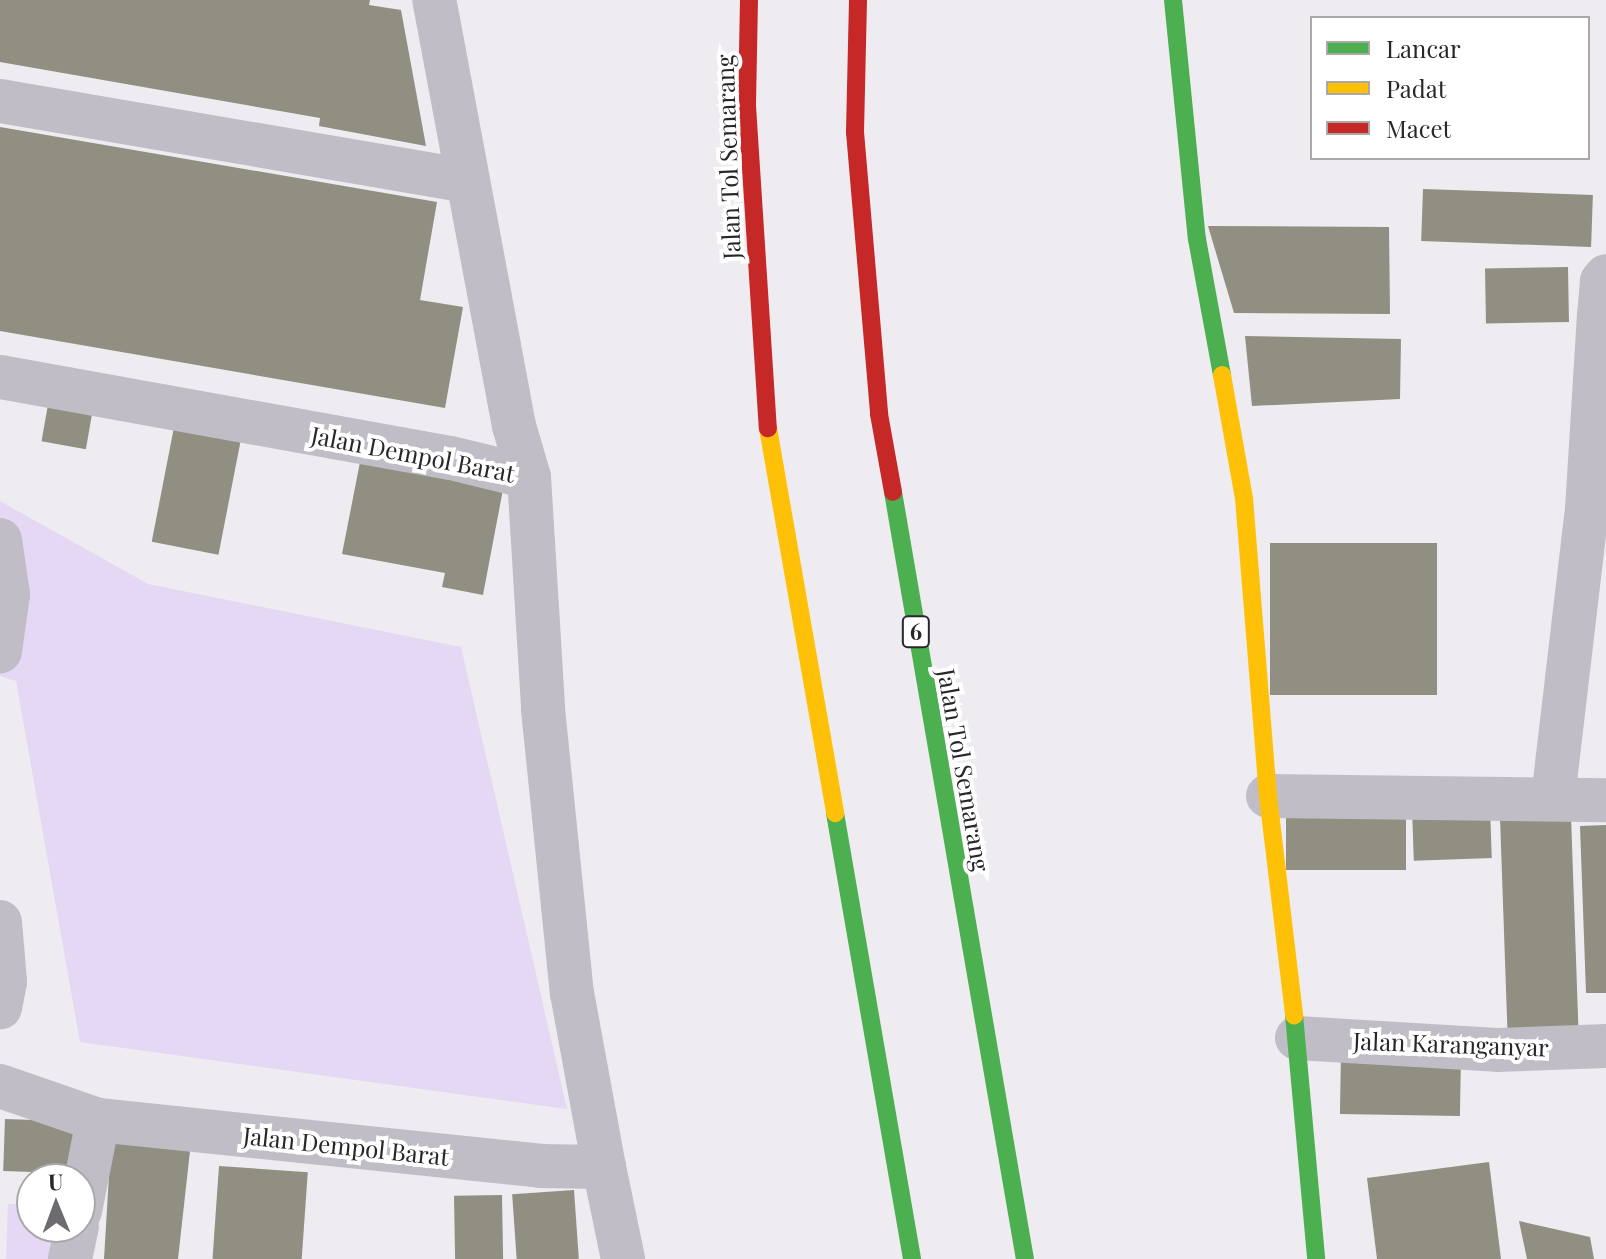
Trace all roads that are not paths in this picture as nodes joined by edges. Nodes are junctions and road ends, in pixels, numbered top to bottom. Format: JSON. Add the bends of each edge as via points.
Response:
{"nodes":[{"id":1,"x":434,"y":0,"type":"edge"},
{"id":2,"x":749,"y":0,"type":"edge"},
{"id":3,"x":858,"y":0,"type":"edge"},
{"id":4,"x":1173,"y":0,"type":"edge"},
{"id":5,"x":0,"y":101,"type":"edge"},
{"id":6,"x":466,"y":181,"type":"junction"},
{"id":7,"x":1606,"y":276,"type":"edge"},
{"id":8,"x":0,"y":377,"type":"edge"},
{"id":9,"x":529,"y":477,"type":"junction"},
{"id":10,"x":0,"y":540,"type":"edge"},
{"id":11,"x":0,"y":651,"type":"edge"},
{"id":12,"x":1268,"y":796,"type":"junction"},
{"id":13,"x":1553,"y":798,"type":"junction"},
{"id":14,"x":1606,"y":800,"type":"edge"},
{"id":15,"x":0,"y":922,"type":"edge"},
{"id":16,"x":0,"y":1008,"type":"edge"},
{"id":17,"x":1297,"y":1038,"type":"junction"},
{"id":18,"x":1606,"y":1046,"type":"edge"},
{"id":19,"x":0,"y":1086,"type":"edge"},
{"id":20,"x":98,"y":1120,"type":"junction"},
{"id":21,"x":89,"y":1163,"type":"edge"},
{"id":22,"x":604,"y":1167,"type":"junction"},
{"id":23,"x":623,"y":1259,"type":"edge"},
{"id":24,"x":912,"y":1259,"type":"edge"},
{"id":25,"x":1025,"y":1259,"type":"edge"},
{"id":26,"x":1316,"y":1259,"type":"edge"}],
"edges":[{"from":1,"to":6,"type":"street","name":"Jalan Dempol Barat"},
{"from":2,"to":24,"type":"main road","name":"Jalan Tol Semarang","via":[[747,106],[767,421]]},
{"from":3,"to":25,"type":"main road","name":"Jalan Tol Semarang","number":"6","via":[[855,132],[879,414]]},
{"from":4,"to":12,"type":"main road","via":[[1197,239],[1244,498]]},
{"from":5,"to":6,"type":"street"},
{"from":6,"to":9,"type":"street","name":"Jalan Dempol Barat","via":[[514,426]]},
{"from":7,"to":13,"type":"street","via":[[1587,510]]},
{"from":8,"to":9,"type":"street","name":"Jalan Dempol Barat","via":[[451,458]]},
{"from":9,"to":22,"type":"street","via":[[543,709],[572,993]]},
{"from":10,"to":11,"type":"street","via":[[8,594]]},
{"from":12,"to":13,"type":"street"},
{"from":12,"to":17,"type":"main road"},
{"from":13,"to":14,"type":"street"},
{"from":15,"to":16,"type":"street","via":[[5,982]]},
{"from":17,"to":18,"type":"street","name":"Jalan Karanganyar","via":[[1497,1050]]},
{"from":17,"to":26,"type":"main road"},
{"from":19,"to":20,"type":"street","name":"Jalan Dempol Barat"},
{"from":20,"to":21,"type":"street"},
{"from":20,"to":22,"type":"street","name":"Jalan Dempol Barat","via":[[540,1166]]},
{"from":22,"to":23,"type":"street"}]}
